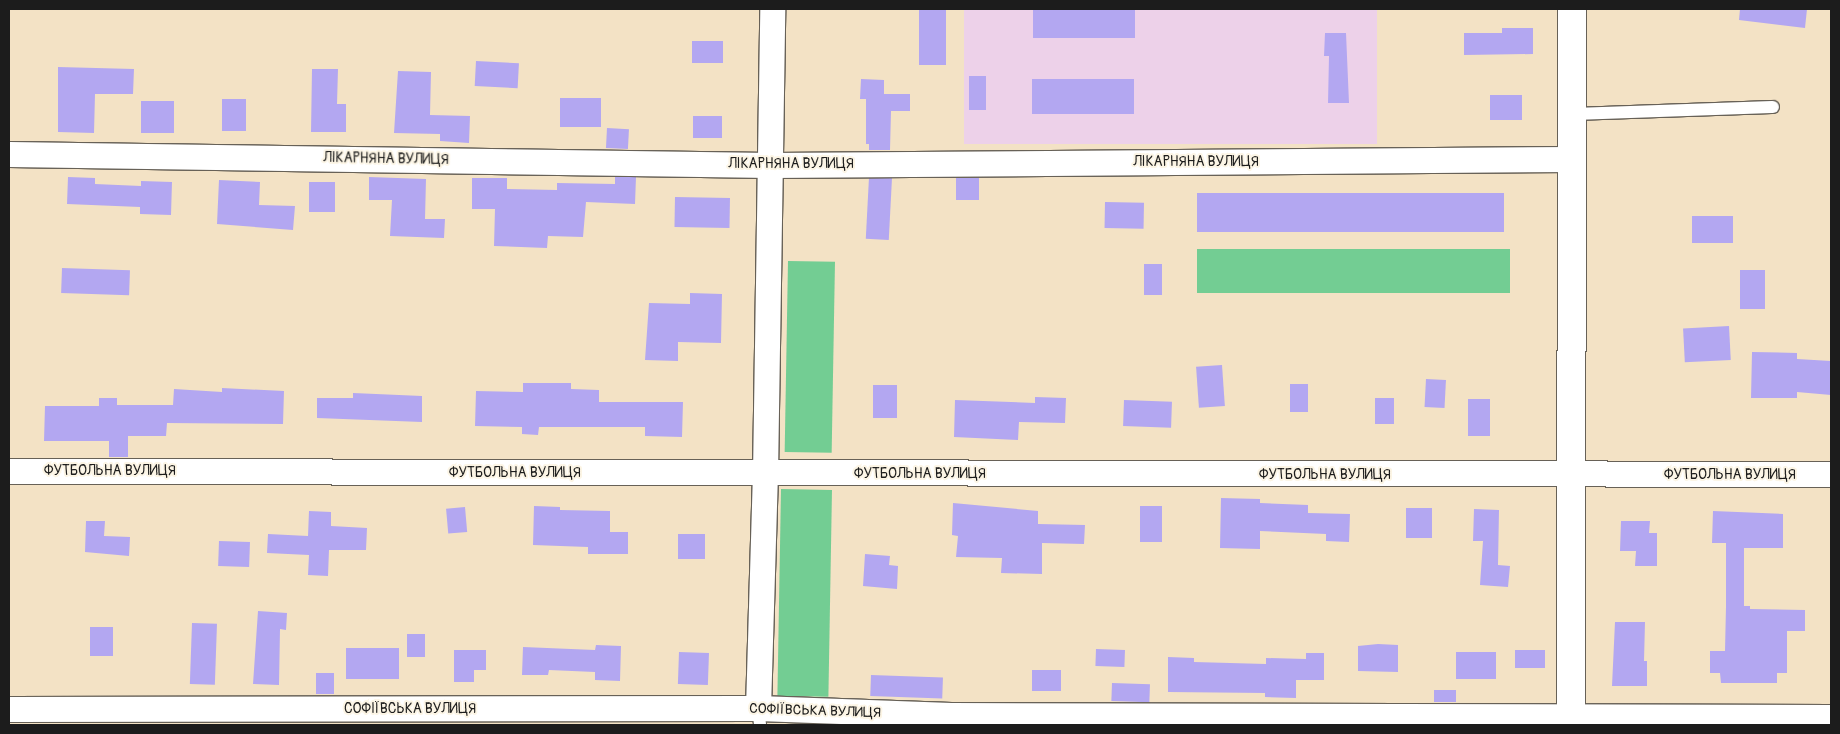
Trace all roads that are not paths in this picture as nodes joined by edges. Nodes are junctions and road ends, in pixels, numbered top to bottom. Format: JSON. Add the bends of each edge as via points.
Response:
{"nodes":[{"id":1,"x":772,"y":9,"type":"edge"},
{"id":2,"x":1572,"y":9,"type":"edge"},
{"id":3,"x":1773,"y":107,"type":"dead end"},
{"id":4,"x":1573,"y":114,"type":"junction"},
{"id":5,"x":9,"y":154,"type":"edge"},
{"id":6,"x":1573,"y":159,"type":"junction"},
{"id":7,"x":770,"y":165,"type":"junction"},
{"id":8,"x":9,"y":471,"type":"edge"},
{"id":9,"x":765,"y":474,"type":"junction"},
{"id":10,"x":1831,"y":474,"type":"edge"},
{"id":11,"x":1571,"y":475,"type":"junction"},
{"id":12,"x":9,"y":709,"type":"edge"},
{"id":13,"x":758,"y":717,"type":"edge"},
{"id":14,"x":1831,"y":717,"type":"edge"},
{"id":15,"x":1572,"y":722,"type":"edge"}],
"edges":[{"from":1,"to":7,"type":"street"},
{"from":2,"to":4,"type":"street"},
{"from":3,"to":4,"type":"lane"},
{"from":4,"to":6,"type":"street"},
{"from":5,"to":7,"type":"street","name":"ЛІКАРНЯНА ВУЛИЦЯ"},
{"from":6,"to":7,"type":"street","name":"ЛІКАРНЯНА ВУЛИЦЯ"},
{"from":6,"to":11,"type":"street"},
{"from":7,"to":9,"type":"street"},
{"from":8,"to":9,"type":"street","name":"ФУТБОЛЬНА ВУЛИЦЯ"},
{"from":9,"to":11,"type":"street","name":"ФУТБОЛЬНА ВУЛИЦЯ"},
{"from":9,"to":13,"type":"street"},
{"from":10,"to":11,"type":"street","name":"ФУТБОЛЬНА ВУЛИЦЯ"},
{"from":11,"to":15,"type":"street"},
{"from":12,"to":13,"type":"street","name":"СОФІЇВСЬКА ВУЛИЦЯ"},
{"from":13,"to":15,"type":"street","name":"СОФІЇВСЬКА ВУЛИЦЯ","via":[[951,715]]},
{"from":14,"to":15,"type":"street","name":"СОФІЇВСЬКА ВУЛИЦЯ"}]}
